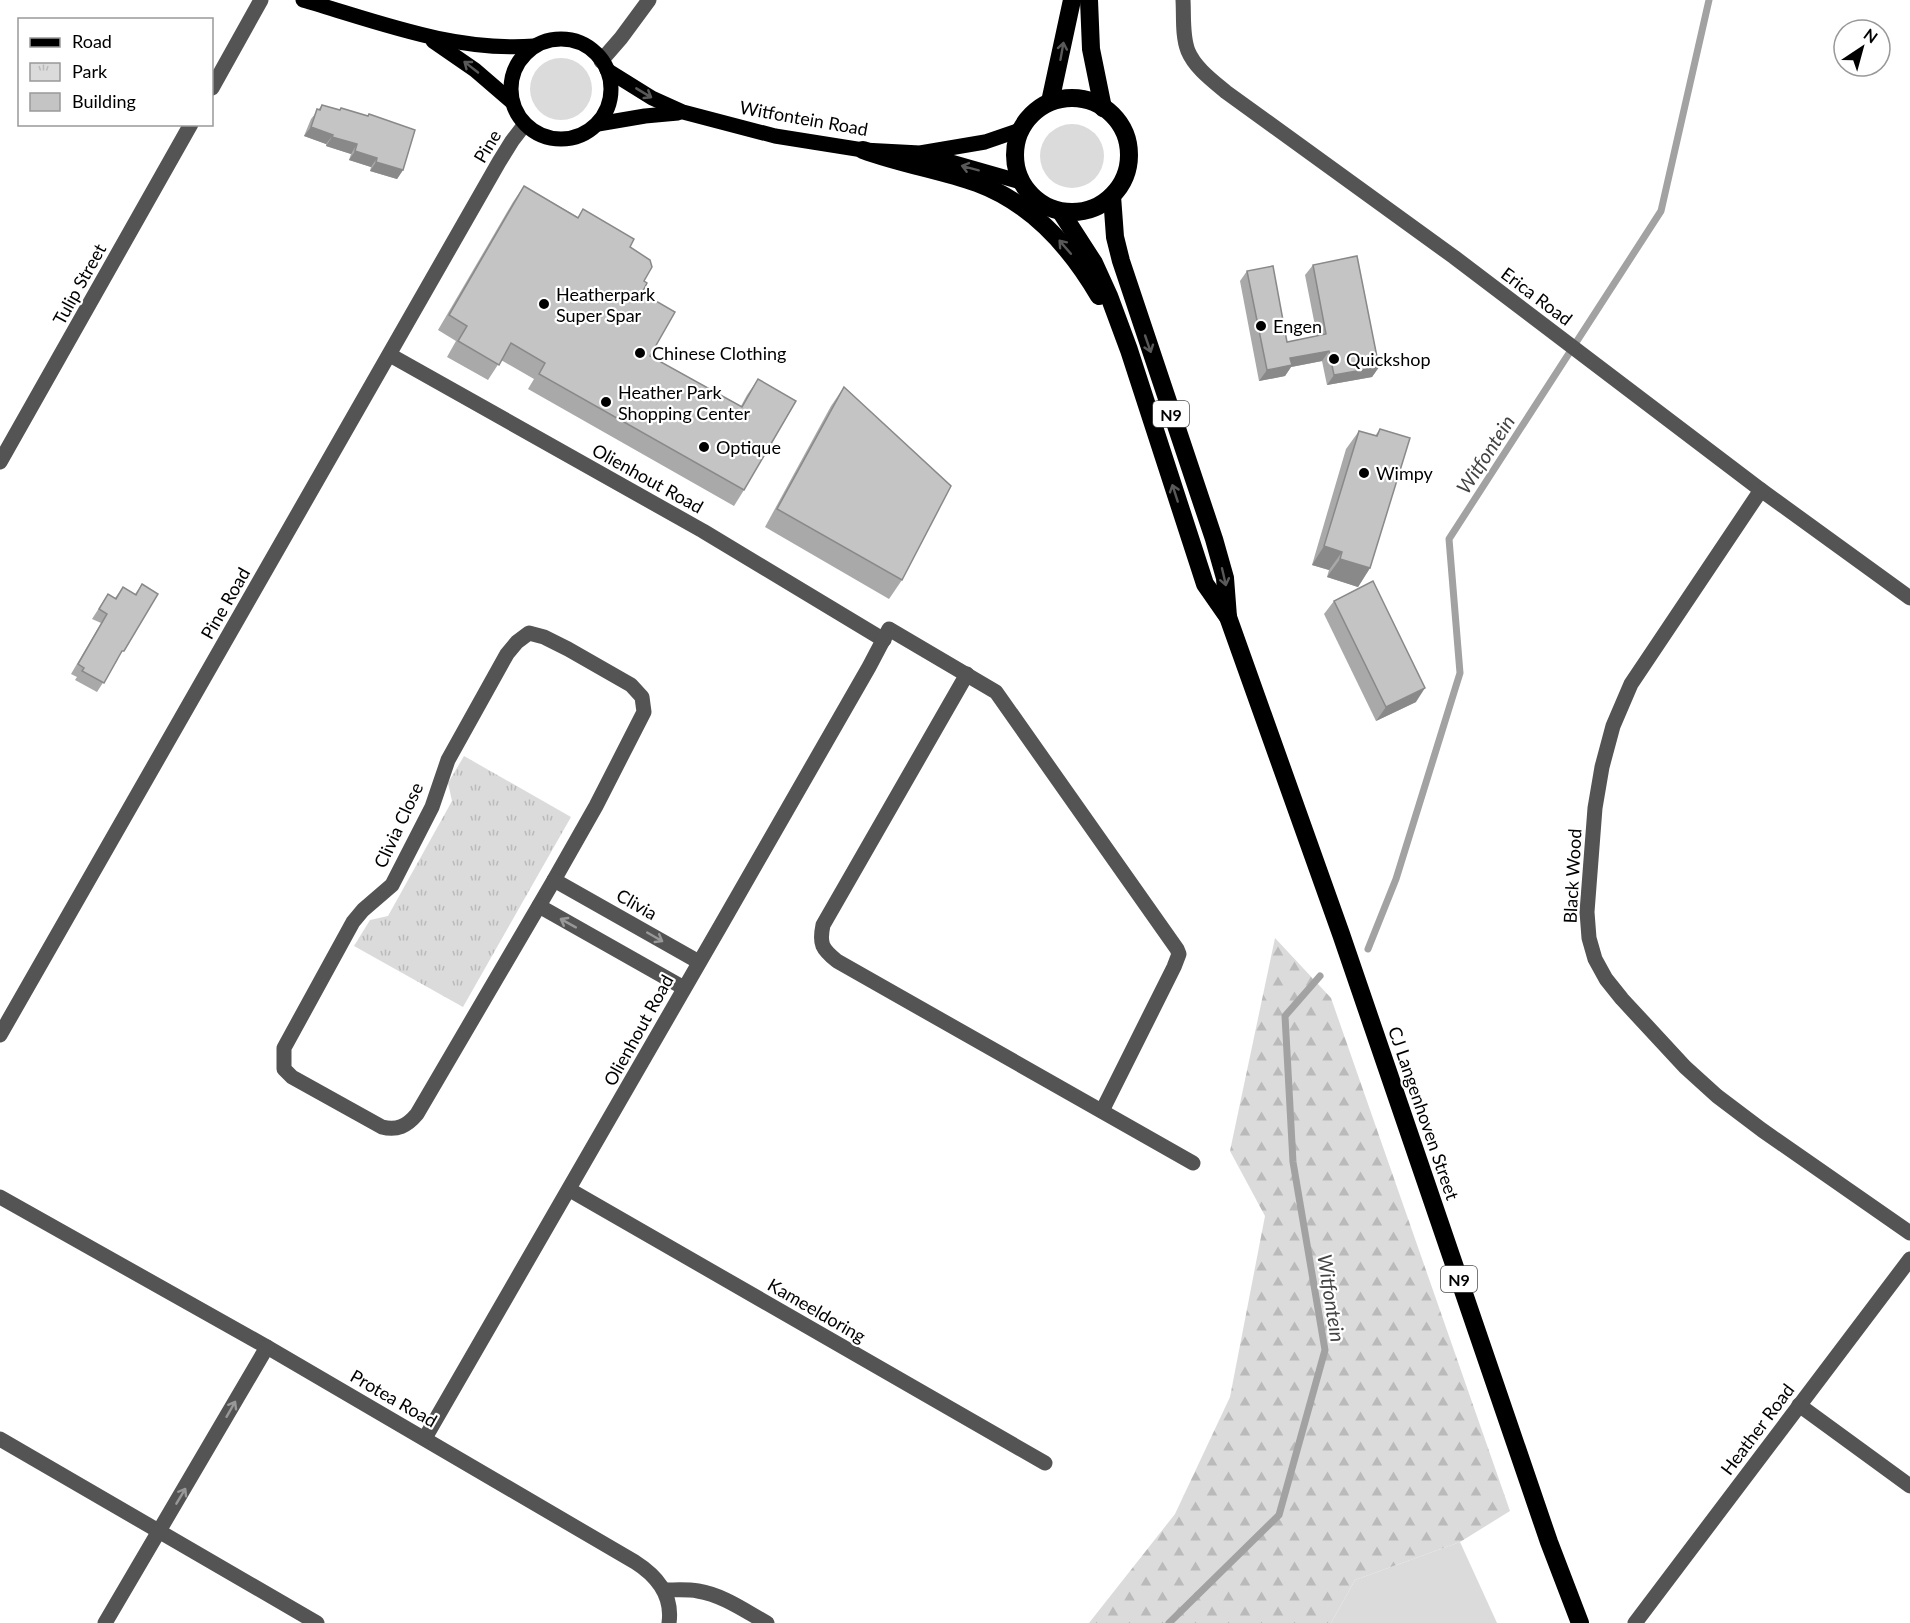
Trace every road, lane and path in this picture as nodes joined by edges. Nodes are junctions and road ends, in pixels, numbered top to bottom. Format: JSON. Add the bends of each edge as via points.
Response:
{"nodes":[{"id":1,"x":261,"y":0,"type":"edge"},
{"id":2,"x":303,"y":0,"type":"edge"},
{"id":3,"x":1072,"y":0,"type":"edge"},
{"id":4,"x":1089,"y":0,"type":"edge"},
{"id":5,"x":1183,"y":0,"type":"edge"},
{"id":6,"x":645,"y":4,"type":"edge"},
{"id":7,"x":428,"y":37,"type":"junction"},
{"id":8,"x":534,"y":46,"type":"junction"},
{"id":9,"x":604,"y":65,"type":"junction"},
{"id":10,"x":213,"y":86,"type":"edge"},
{"id":11,"x":511,"y":101,"type":"junction"},
{"id":12,"x":1050,"y":102,"type":"junction"},
{"id":13,"x":1103,"y":108,"type":"junction"},
{"id":14,"x":683,"y":112,"type":"junction"},
{"id":15,"x":525,"y":124,"type":"junction"},
{"id":16,"x":598,"y":124,"type":"junction"},
{"id":17,"x":190,"y":126,"type":"edge"},
{"id":18,"x":1020,"y":130,"type":"junction"},
{"id":19,"x":863,"y":150,"type":"junction"},
{"id":20,"x":920,"y":153,"type":"junction"},
{"id":21,"x":1021,"y":182,"type":"junction"},
{"id":22,"x":484,"y":190,"type":"joint"},
{"id":23,"x":1112,"y":196,"type":"junction"},
{"id":24,"x":1062,"y":212,"type":"junction"},
{"id":25,"x":1129,"y":351,"type":"junction"},
{"id":26,"x":390,"y":355,"type":"junction"},
{"id":27,"x":0,"y":462,"type":"edge"},
{"id":28,"x":1761,"y":490,"type":"junction"},
{"id":29,"x":1910,"y":598,"type":"edge"},
{"id":30,"x":1228,"y":617,"type":"junction"},
{"id":31,"x":887,"y":635,"type":"junction"},
{"id":32,"x":967,"y":674,"type":"junction"},
{"id":33,"x":554,"y":880,"type":"junction"},
{"id":34,"x":539,"y":906,"type":"junction"},
{"id":35,"x":699,"y":962,"type":"junction"},
{"id":36,"x":684,"y":988,"type":"junction"},
{"id":37,"x":0,"y":1035,"type":"edge"},
{"id":38,"x":1102,"y":1111,"type":"junction"},
{"id":39,"x":1193,"y":1163,"type":"dead end"},
{"id":40,"x":570,"y":1190,"type":"junction"},
{"id":41,"x":0,"y":1197,"type":"edge"},
{"id":42,"x":1910,"y":1233,"type":"edge"},
{"id":43,"x":1910,"y":1258,"type":"edge"},
{"id":44,"x":267,"y":1347,"type":"junction"},
{"id":45,"x":1799,"y":1405,"type":"junction"},
{"id":46,"x":425,"y":1438,"type":"junction"},
{"id":47,"x":0,"y":1439,"type":"edge"},
{"id":48,"x":1045,"y":1463,"type":"dead end"},
{"id":49,"x":1910,"y":1486,"type":"edge"},
{"id":50,"x":159,"y":1531,"type":"junction"},
{"id":51,"x":665,"y":1590,"type":"junction"},
{"id":52,"x":105,"y":1623,"type":"edge"},
{"id":53,"x":317,"y":1623,"type":"edge"},
{"id":54,"x":669,"y":1623,"type":"edge"},
{"id":55,"x":766,"y":1623,"type":"edge"},
{"id":56,"x":1580,"y":1623,"type":"edge"},
{"id":57,"x":1635,"y":1623,"type":"edge"}],
"edges":[{"from":1,"to":10,"type":"street"},
{"from":2,"to":7,"type":"main road"},
{"from":12,"to":3,"type":"highway","one_way":true},
{"from":4,"to":13,"type":"highway","via":[[1091,49]]},
{"from":5,"to":28,"type":"street","name":"Erica Road","via":[[1188,51],[1226,92],[1454,257]]},
{"from":6,"to":9,"type":"street"},
{"from":7,"to":8,"type":"main road","via":[[486,46]]},
{"from":11,"to":7,"type":"main road","one_way":true},
{"from":8,"to":9,"type":"main road","via":[[549,40],[571,40],[591,50]]},
{"from":8,"to":11,"type":"main road","via":[[518,65],[511,83]]},
{"from":9,"to":14,"type":"main road","name":"Witfontein Road","one_way":true,"via":[[652,98]]},
{"from":9,"to":16,"type":"main road","via":[[610,99]]},
{"from":11,"to":15,"type":"main road"},
{"from":12,"to":13,"type":"highway","via":[[1082,99]]},
{"from":12,"to":18,"type":"highway","via":[[1029,117]]},
{"from":13,"to":23,"type":"highway","via":[[1122,128],[1129,147],[1126,174]]},
{"from":14,"to":16,"type":"main road","name":"Witfontein Road"},
{"from":14,"to":19,"type":"main road","name":"Witfontein Road","via":[[775,136]]},
{"from":15,"to":16,"type":"main road","via":[[547,138],[565,139]]},
{"from":15,"to":22,"type":"street","name":"Pine"},
{"from":17,"to":27,"type":"street","name":"Tulip Street"},
{"from":18,"to":20,"type":"main road","name":"Witfontein Road","via":[[978,144]]},
{"from":18,"to":21,"type":"highway","via":[[1014,156]]},
{"from":19,"to":20,"type":"main road","name":"Witfontein Road"},
{"from":25,"to":19,"type":"highway","one_way":true,"via":[[1083,270],[1058,239],[1029,213],[978,183]]},
{"from":21,"to":20,"type":"main road","name":"Witfontein Road","one_way":true},
{"from":21,"to":24,"type":"highway","via":[[1031,196]]},
{"from":22,"to":26,"type":"street","name":"Pine Road"},
{"from":23,"to":24,"type":"highway","via":[[1083,212]]},
{"from":23,"to":30,"type":"highway","name":"CJ Langenhoven Street","number":"N9","one_way":true,"via":[[1121,261],[1214,539],[1225,578]]},
{"from":24,"to":25,"type":"highway","name":"CJ Langenhoven Street","number":"N9","via":[[1099,273]]},
{"from":30,"to":25,"type":"highway","name":"CJ Langenhoven Street","number":"N9","one_way":true,"via":[[1205,584]]},
{"from":26,"to":31,"type":"street","name":"Olienhout Road"},
{"from":26,"to":37,"type":"street","name":"Pine Road"},
{"from":28,"to":29,"type":"street","name":"Erica Road"},
{"from":28,"to":42,"type":"street","name":"Black Wood","via":[[1631,684],[1613,726],[1595,808],[1587,912],[1589,938],[1606,979],[1685,1067],[1762,1130]]},
{"from":30,"to":56,"type":"highway","name":"CJ Langenhoven Street","number":"N9"},
{"from":31,"to":32,"type":"street"},
{"from":31,"to":35,"type":"street","name":"Olienhout Road"},
{"from":32,"to":38,"type":"street","via":[[1000,697],[1178,949],[1174,967]]},
{"from":32,"to":38,"type":"street","via":[[823,925],[822,946],[837,960]]},
{"from":33,"to":34,"type":"street","name":"Clivia Close"},
{"from":33,"to":34,"type":"street","name":"Clivia Close","via":[[642,719],[644,705],[631,685],[568,649],[529,633],[507,654],[448,760],[432,807],[392,885],[353,922],[285,1048],[284,1069],[299,1082],[382,1128],[392,1130],[410,1122]]},
{"from":33,"to":35,"type":"street","name":"Clivia","one_way":true},
{"from":36,"to":34,"type":"street","one_way":true},
{"from":35,"to":36,"type":"street","name":"Olienhout Road"},
{"from":36,"to":40,"type":"street","name":"Olienhout Road"},
{"from":38,"to":39,"type":"street"},
{"from":40,"to":46,"type":"street","name":"Olienhout Road"},
{"from":40,"to":48,"type":"street","name":"Kameeldoring"},
{"from":41,"to":44,"type":"street","name":"Protea Road"},
{"from":43,"to":45,"type":"street","name":"Heather Road"},
{"from":44,"to":46,"type":"street","name":"Protea Road"},
{"from":50,"to":44,"type":"street","one_way":true},
{"from":45,"to":49,"type":"street"},
{"from":45,"to":57,"type":"street","name":"Heather Road"},
{"from":46,"to":51,"type":"street","name":"Protea Road","via":[[635,1562]]},
{"from":47,"to":50,"type":"street"},
{"from":50,"to":52,"type":"street"},
{"from":50,"to":53,"type":"street"},
{"from":51,"to":54,"type":"street"},
{"from":51,"to":55,"type":"street","via":[[713,1595]]}]}
